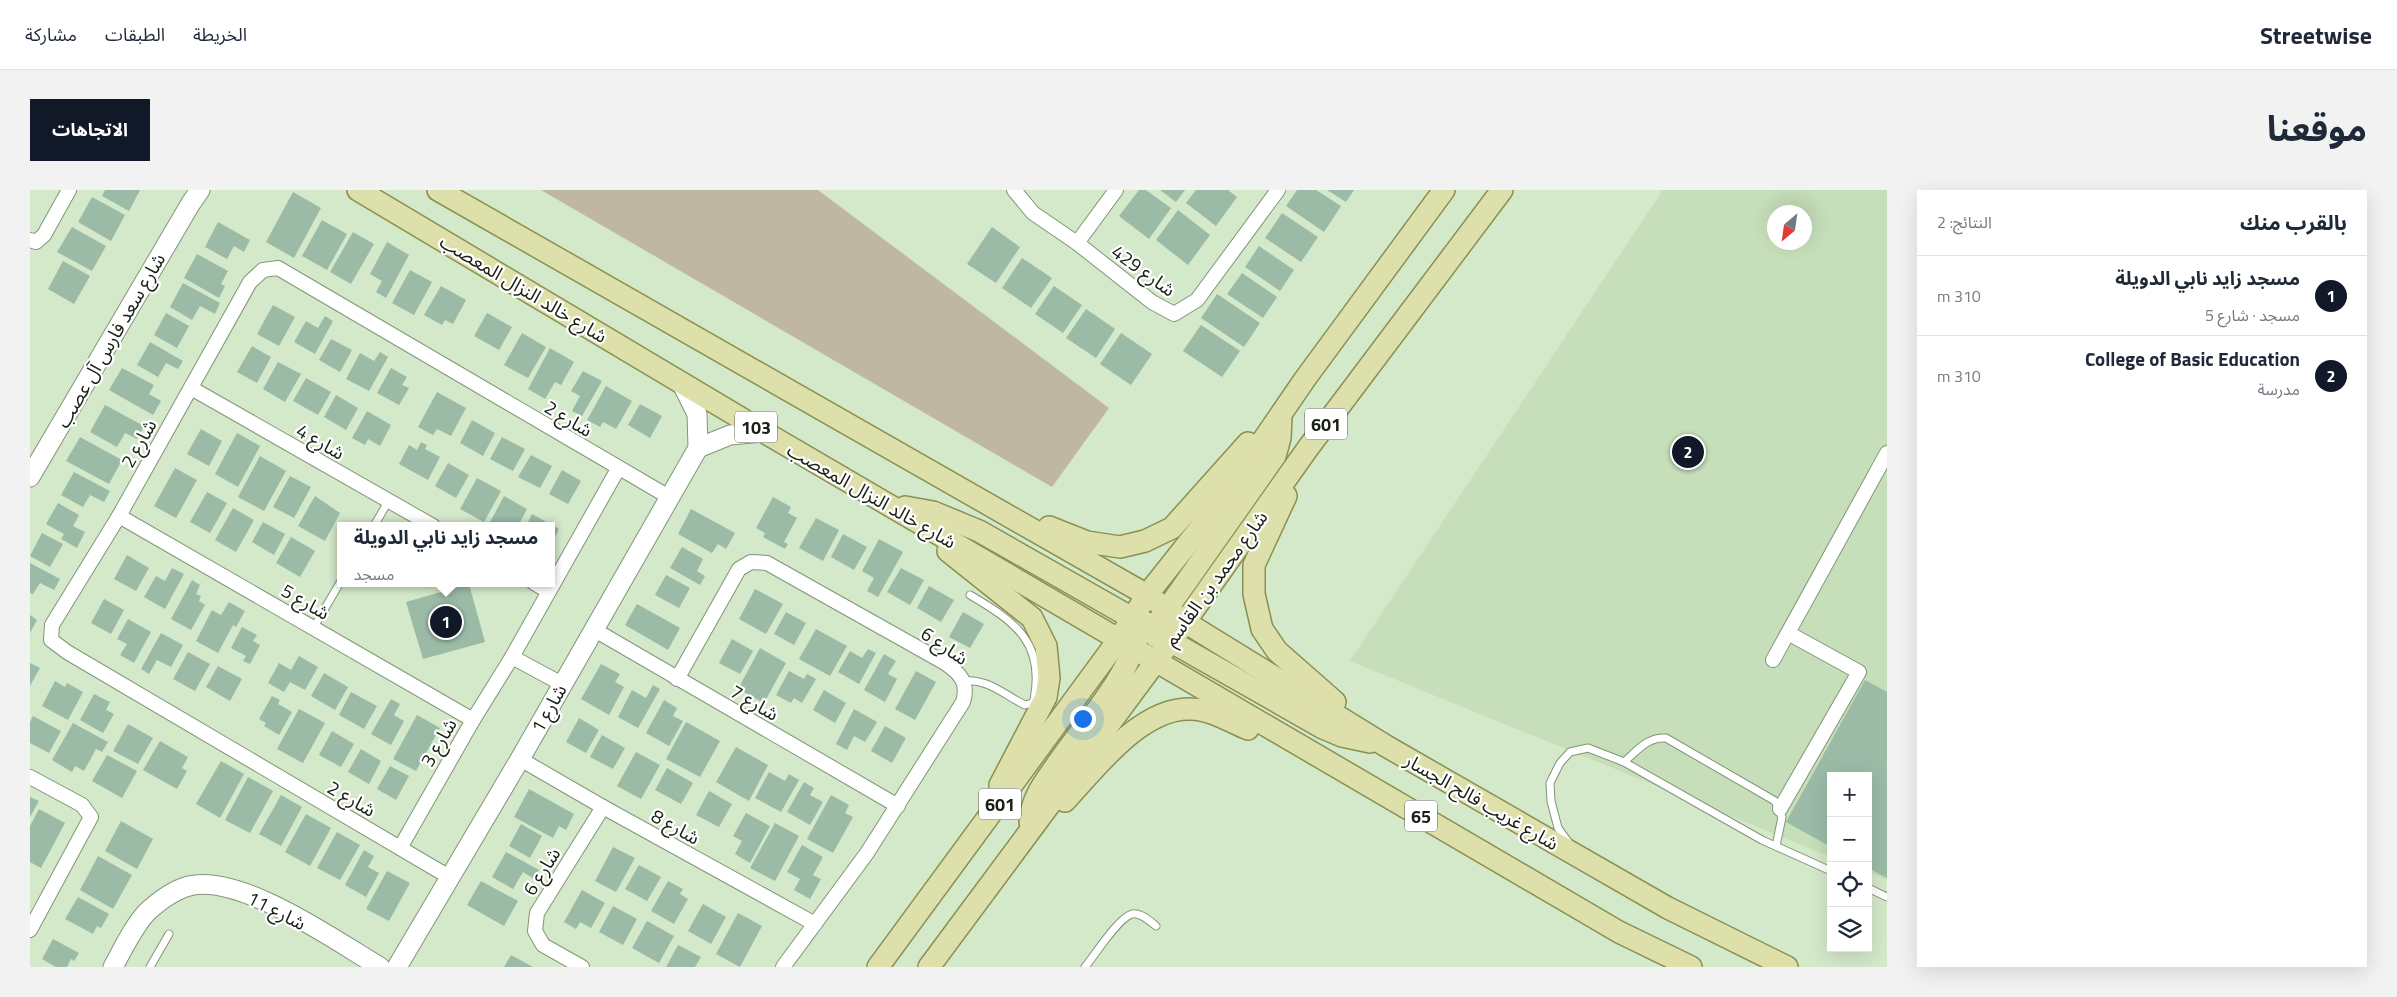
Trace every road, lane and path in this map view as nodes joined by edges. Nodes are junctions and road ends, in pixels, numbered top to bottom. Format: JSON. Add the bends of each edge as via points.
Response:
{"nodes":[{"id":1,"x":69,"y":190,"type":"edge"},
{"id":2,"x":438,"y":190,"type":"edge"},
{"id":3,"x":1014,"y":190,"type":"edge"},
{"id":4,"x":1116,"y":190,"type":"edge"},
{"id":5,"x":1278,"y":190,"type":"edge"},
{"id":6,"x":1444,"y":190,"type":"edge"},
{"id":7,"x":1502,"y":190,"type":"edge"},
{"id":8,"x":359,"y":191,"type":"edge"},
{"id":9,"x":195,"y":194,"type":"edge"},
{"id":10,"x":30,"y":240,"type":"edge"},
{"id":11,"x":1076,"y":243,"type":"junction"},
{"id":12,"x":1305,"y":379,"type":"junction"},
{"id":13,"x":681,"y":382,"type":"junction"},
{"id":14,"x":191,"y":388,"type":"junction"},
{"id":15,"x":1281,"y":414,"type":"junction"},
{"id":16,"x":764,"y":432,"type":"junction"},
{"id":17,"x":698,"y":448,"type":"junction"},
{"id":18,"x":1308,"y":448,"type":"junction"},
{"id":19,"x":1887,"y":453,"type":"edge"},
{"id":20,"x":618,"y":469,"type":"junction"},
{"id":21,"x":30,"y":477,"type":"edge"},
{"id":22,"x":969,"y":493,"type":"junction"},
{"id":23,"x":669,"y":497,"type":"junction"},
{"id":24,"x":389,"y":500,"type":"junction"},
{"id":25,"x":890,"y":504,"type":"junction"},
{"id":26,"x":119,"y":516,"type":"junction"},
{"id":27,"x":376,"y":522,"type":"edge"},
{"id":28,"x":426,"y":522,"type":"edge"},
{"id":29,"x":555,"y":579,"type":"edge"},
{"id":30,"x":337,"y":587,"type":"edge"},
{"id":31,"x":541,"y":587,"type":"edge"},
{"id":32,"x":550,"y":587,"type":"edge"},
{"id":33,"x":548,"y":591,"type":"junction"},
{"id":34,"x":970,"y":595,"type":"dead end"},
{"id":35,"x":1147,"y":595,"type":"junction"},
{"id":36,"x":1185,"y":622,"type":"junction"},
{"id":37,"x":314,"y":627,"type":"junction"},
{"id":38,"x":593,"y":629,"type":"junction"},
{"id":39,"x":1146,"y":631,"type":"junction"},
{"id":40,"x":1788,"y":633,"type":"junction"},
{"id":41,"x":512,"y":658,"type":"junction"},
{"id":42,"x":1773,"y":660,"type":"dead end"},
{"id":43,"x":1154,"y":661,"type":"junction"},
{"id":44,"x":677,"y":678,"type":"junction"},
{"id":45,"x":963,"y":681,"type":"junction"},
{"id":46,"x":562,"y":684,"type":"junction"},
{"id":47,"x":473,"y":720,"type":"junction"},
{"id":48,"x":1386,"y":746,"type":"junction"},
{"id":49,"x":520,"y":759,"type":"junction"},
{"id":50,"x":1624,"y":762,"type":"junction"},
{"id":51,"x":30,"y":777,"type":"edge"},
{"id":52,"x":1359,"y":780,"type":"junction"},
{"id":53,"x":898,"y":806,"type":"junction"},
{"id":54,"x":603,"y":807,"type":"junction"},
{"id":55,"x":1780,"y":809,"type":"junction"},
{"id":56,"x":1030,"y":829,"type":"junction"},
{"id":57,"x":1776,"y":846,"type":"junction"},
{"id":58,"x":400,"y":848,"type":"junction"},
{"id":59,"x":1580,"y":857,"type":"junction"},
{"id":60,"x":960,"y":859,"type":"junction"},
{"id":61,"x":1004,"y":864,"type":"junction"},
{"id":62,"x":1827,"y":869,"type":"edge"},
{"id":63,"x":451,"y":878,"type":"junction"},
{"id":64,"x":1872,"y":890,"type":"edge"},
{"id":65,"x":1887,"y":897,"type":"edge"},
{"id":66,"x":814,"y":924,"type":"junction"},
{"id":67,"x":1156,"y":926,"type":"dead end"},
{"id":68,"x":30,"y":930,"type":"edge"},
{"id":69,"x":169,"y":934,"type":"dead end"},
{"id":70,"x":113,"y":967,"type":"edge"},
{"id":71,"x":150,"y":967,"type":"edge"},
{"id":72,"x":380,"y":967,"type":"edge"},
{"id":73,"x":397,"y":967,"type":"edge"},
{"id":74,"x":582,"y":967,"type":"edge"},
{"id":75,"x":783,"y":967,"type":"edge"},
{"id":76,"x":878,"y":967,"type":"edge"},
{"id":77,"x":929,"y":967,"type":"edge"},
{"id":78,"x":1085,"y":967,"type":"edge"},
{"id":79,"x":1691,"y":967,"type":"edge"},
{"id":80,"x":1787,"y":967,"type":"edge"}],
"edges":[{"from":1,"to":10,"type":"street","via":[[44,235],[36,242]]},
{"from":2,"to":22,"type":"main road","number":"103"},
{"from":3,"to":11,"type":"street","name":"شارع 429","via":[[1033,213]]},
{"from":4,"to":11,"type":"street"},
{"from":5,"to":11,"type":"street","name":"شارع 429","via":[[1197,300],[1174,314],[1152,302]]},
{"from":6,"to":12,"type":"main road","name":"شارع محمد بن القاسم","number":"601"},
{"from":7,"to":18,"type":"main road","name":"شارع محمد بن القاسم","number":"601"},
{"from":8,"to":13,"type":"main road","name":"شارع خالد النزال المعصب","number":"103"},
{"from":9,"to":21,"type":"street","name":"شارع سعد فارس آل عصب"},
{"from":12,"to":15,"type":"main road","name":"شارع محمد بن القاسم","number":"601"},
{"from":12,"to":22,"type":"main road","via":[[1172,528],[1145,541],[1120,547],[1087,542]]},
{"from":13,"to":16,"type":"main road","name":"شارع خالد النزال المعصب","number":"103"},
{"from":13,"to":17,"type":"street","via":[[697,414]]},
{"from":14,"to":20,"type":"street","name":"شارع 2","via":[[250,282],[263,270],[278,268]]},
{"from":14,"to":24,"type":"street","name":"شارع 4"},
{"from":14,"to":26,"type":"street","name":"شارع 2"},
{"from":15,"to":35,"type":"main road","name":"شارع محمد بن القاسم","number":"601","via":[[1220,503]]},
{"from":15,"to":39,"type":"main road","via":[[1275,456]]},
{"from":16,"to":17,"type":"street","via":[[730,435]]},
{"from":16,"to":25,"type":"main road","name":"شارع خالد النزال المعصب","number":"103"},
{"from":17,"to":23,"type":"street","name":"شارع 1"},
{"from":18,"to":36,"type":"main road","name":"شارع محمد بن القاسم","number":"601"},
{"from":18,"to":48,"type":"main road","via":[[1254,565],[1254,594],[1262,629],[1277,651]]},
{"from":19,"to":40,"type":"street"},
{"from":20,"to":23,"type":"street","name":"شارع 2"},
{"from":20,"to":29,"type":"street","name":"شارع 3"},
{"from":22,"to":35,"type":"main road","number":"103"},
{"from":23,"to":38,"type":"street","name":"شارع 1"},
{"from":24,"to":27,"type":"lane"},
{"from":24,"to":28,"type":"street","name":"شارع 4"},
{"from":25,"to":39,"type":"main road","via":[[932,512],[979,531]]},
{"from":25,"to":60,"type":"main road","via":[[1032,618],[1046,646],[1049,678],[1046,698]]},
{"from":26,"to":37,"type":"street","name":"شارع 5"},
{"from":26,"to":58,"type":"street","name":"شارع 2","via":[[52,624],[52,640],[67,652]]},
{"from":30,"to":37,"type":"lane"},
{"from":31,"to":33,"type":"street"},
{"from":32,"to":33,"type":"street","name":"شارع 3"},
{"from":33,"to":41,"type":"street","name":"شارع 3"},
{"from":34,"to":45,"type":"lane","via":[[996,611],[1026,639],[1034,655],[1037,678],[1034,700],[1028,705],[978,680]]},
{"from":35,"to":39,"type":"main road","name":"شارع محمد بن القاسم","number":"601"},
{"from":36,"to":39,"type":"main road"},
{"from":36,"to":48,"type":"main road","name":"شارع غريب فالح الجسار","number":"65"},
{"from":37,"to":47,"type":"street","name":"شارع 5"},
{"from":38,"to":44,"type":"street","name":"شارع 7"},
{"from":38,"to":46,"type":"street","name":"شارع 1"},
{"from":39,"to":43,"type":"main road"},
{"from":39,"to":48,"type":"main road","via":[[1323,728]]},
{"from":39,"to":56,"type":"main road","via":[[1126,666],[1044,783],[1033,805]]},
{"from":39,"to":60,"type":"main road","name":"شارع محمد بن القاسم","number":"601"},
{"from":40,"to":42,"type":"street"},
{"from":40,"to":55,"type":"street","via":[[1859,672]]},
{"from":41,"to":46,"type":"street"},
{"from":41,"to":47,"type":"street","name":"شارع 3"},
{"from":43,"to":52,"type":"main road","number":"65"},
{"from":43,"to":56,"type":"main road","name":"شارع محمد بن القاسم","number":"601"},
{"from":44,"to":45,"type":"street","name":"شارع 6","via":[[739,569],[751,562],[767,563],[945,663],[957,671]]},
{"from":44,"to":53,"type":"street","name":"شارع 7"},
{"from":45,"to":53,"type":"street","name":"شارع 6","via":[[966,691],[963,702]]},
{"from":46,"to":49,"type":"street","name":"شارع 1"},
{"from":47,"to":58,"type":"street","name":"شارع 3"},
{"from":48,"to":59,"type":"main road","name":"شارع غريب فالح الجسار","number":"65"},
{"from":49,"to":54,"type":"street","name":"شارع 8"},
{"from":49,"to":63,"type":"street","name":"شارع 1"},
{"from":50,"to":55,"type":"lane","via":[[1648,740],[1666,738],[1768,796]]},
{"from":50,"to":57,"type":"lane"},
{"from":50,"to":59,"type":"lane","via":[[1588,748],[1570,752],[1550,782],[1558,828]]},
{"from":51,"to":68,"type":"street","via":[[82,805],[91,817]]},
{"from":52,"to":61,"type":"main road","via":[[1218,716],[1191,709],[1160,715],[1135,729]]},
{"from":52,"to":79,"type":"main road","number":"65","via":[[1619,932]]},
{"from":53,"to":66,"type":"street","name":"شارع 6"},
{"from":54,"to":66,"type":"street","name":"شارع 8"},
{"from":54,"to":74,"type":"street","name":"شارع 6","via":[[537,912],[535,931],[544,945]]},
{"from":55,"to":57,"type":"lane","via":[[1782,817]]},
{"from":56,"to":61,"type":"main road","name":"شارع محمد بن القاسم","number":"601"},
{"from":57,"to":62,"type":"lane"},
{"from":58,"to":63,"type":"street","name":"شارع 2"},
{"from":59,"to":80,"type":"main road","name":"شارع غريب فالح الجسار","number":"65","via":[[1668,908]]},
{"from":60,"to":76,"type":"main road","name":"شارع محمد بن القاسم","number":"601"},
{"from":61,"to":77,"type":"main road","name":"شارع محمد بن القاسم","number":"601"},
{"from":63,"to":73,"type":"street","name":"شارع 1"},
{"from":64,"to":65,"type":"lane"},
{"from":66,"to":75,"type":"street","name":"شارع 6"},
{"from":67,"to":78,"type":"lane","via":[[1132,914],[1122,920]]},
{"from":69,"to":71,"type":"lane"},
{"from":70,"to":72,"type":"street","name":"شارع 11","via":[[147,912],[174,891],[191,886],[216,886],[260,898]]}]}
